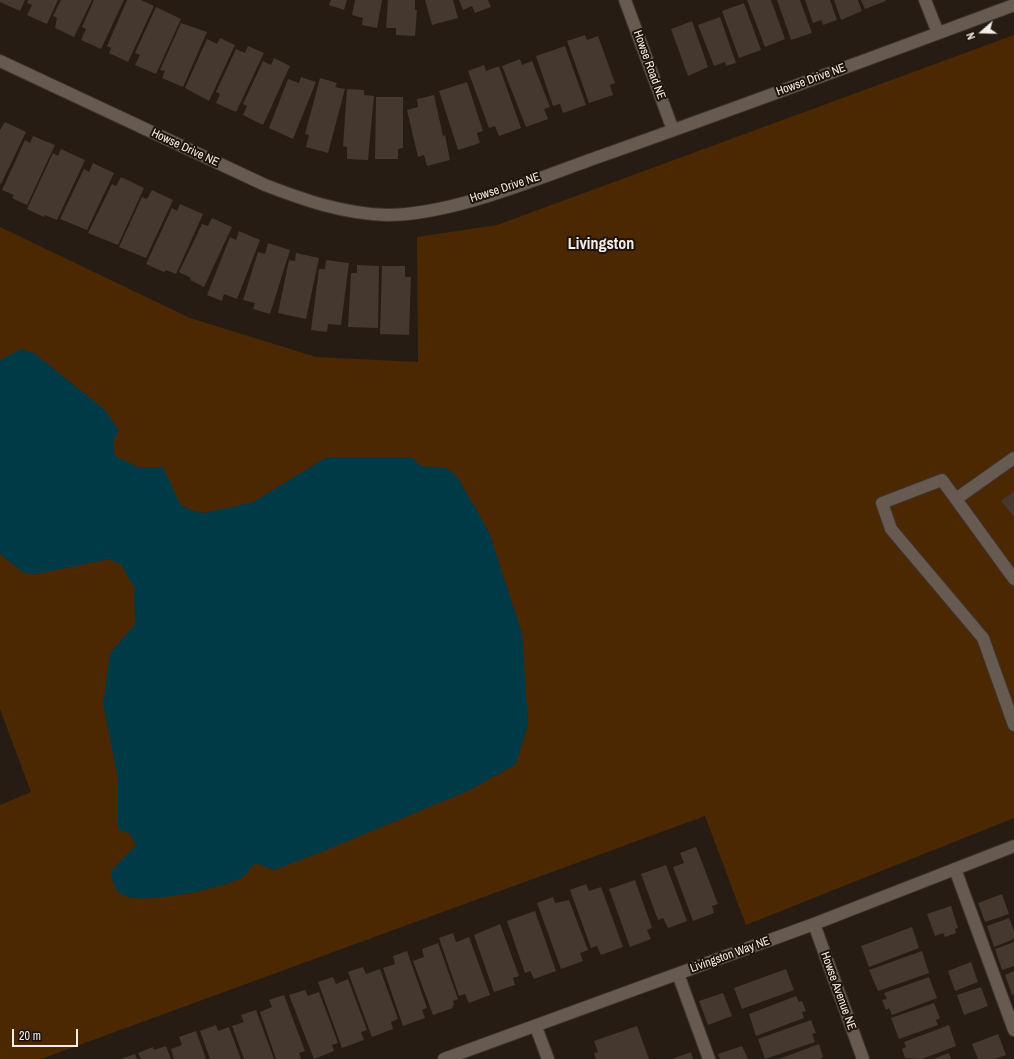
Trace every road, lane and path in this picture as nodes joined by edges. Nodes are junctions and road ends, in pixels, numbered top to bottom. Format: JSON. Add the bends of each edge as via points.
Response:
{"nodes":[{"id":1,"x":625,"y":0,"type":"edge"},
{"id":2,"x":925,"y":0,"type":"edge"},
{"id":3,"x":1014,"y":5,"type":"edge"},
{"id":4,"x":938,"y":33,"type":"junction"},
{"id":5,"x":0,"y":61,"type":"edge"},
{"id":6,"x":673,"y":130,"type":"junction"},
{"id":7,"x":1014,"y":458,"type":"edge"},
{"id":8,"x":956,"y":499,"type":"junction"},
{"id":9,"x":1014,"y":579,"type":"edge"},
{"id":10,"x":1014,"y":725,"type":"edge"},
{"id":11,"x":1014,"y":846,"type":"edge"},
{"id":12,"x":955,"y":869,"type":"junction"},
{"id":13,"x":814,"y":924,"type":"junction"},
{"id":14,"x":678,"y":974,"type":"junction"},
{"id":15,"x":536,"y":1026,"type":"junction"},
{"id":16,"x":1014,"y":1030,"type":"edge"},
{"id":17,"x":444,"y":1059,"type":"edge"},
{"id":18,"x":548,"y":1059,"type":"edge"},
{"id":19,"x":709,"y":1059,"type":"edge"},
{"id":20,"x":863,"y":1059,"type":"edge"}],
"edges":[{"from":1,"to":6,"type":"street","name":"Howse Road NE"},
{"from":2,"to":4,"type":"street"},
{"from":3,"to":4,"type":"street","name":"Howse Drive NE"},
{"from":4,"to":6,"type":"street","name":"Howse Drive NE"},
{"from":5,"to":6,"type":"street","name":"Howse Drive NE","via":[[265,185],[310,202],[351,211],[388,215],[420,212],[500,191]]},
{"from":7,"to":8,"type":"street"},
{"from":8,"to":9,"type":"street"},
{"from":8,"to":10,"type":"street","via":[[942,480],[882,503],[891,529],[983,638]]},
{"from":11,"to":12,"type":"street","name":"Livingston Way NE"},
{"from":12,"to":13,"type":"street","name":"Livingston Way NE"},
{"from":12,"to":16,"type":"street"},
{"from":13,"to":14,"type":"street","name":"Livingston Way NE"},
{"from":13,"to":20,"type":"street","name":"Howse Avenue NE"},
{"from":14,"to":15,"type":"street","name":"Livingston Way NE"},
{"from":14,"to":19,"type":"street"},
{"from":15,"to":17,"type":"street","name":"Livingston Way NE"},
{"from":15,"to":18,"type":"street"}]}
